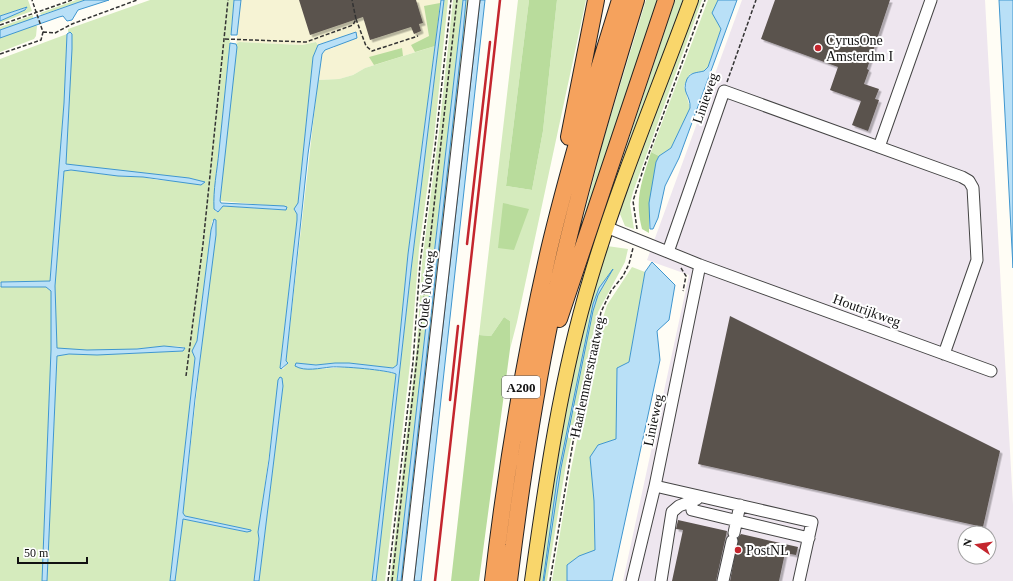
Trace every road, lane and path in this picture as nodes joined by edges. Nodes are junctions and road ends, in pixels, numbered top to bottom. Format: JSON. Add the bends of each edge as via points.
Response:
{"nodes":[{"id":1,"x":32,"y":0,"type":"edge"},
{"id":2,"x":72,"y":0,"type":"edge"},
{"id":3,"x":137,"y":0,"type":"edge"},
{"id":4,"x":228,"y":0,"type":"edge"},
{"id":5,"x":352,"y":0,"type":"edge"},
{"id":6,"x":451,"y":0,"type":"edge"},
{"id":7,"x":457,"y":0,"type":"edge"},
{"id":8,"x":474,"y":0,"type":"edge"},
{"id":9,"x":596,"y":0,"type":"edge"},
{"id":10,"x":620,"y":0,"type":"edge"},
{"id":11,"x":636,"y":0,"type":"edge"},
{"id":12,"x":666,"y":0,"type":"edge"},
{"id":13,"x":692,"y":0,"type":"edge"},
{"id":14,"x":705,"y":0,"type":"edge"},
{"id":15,"x":756,"y":0,"type":"edge"},
{"id":16,"x":931,"y":0,"type":"edge"},
{"id":17,"x":36,"y":12,"type":"junction"},
{"id":18,"x":356,"y":19,"type":"junction"},
{"id":19,"x":0,"y":25,"type":"edge"},
{"id":20,"x":43,"y":32,"type":"junction"},
{"id":21,"x":418,"y":36,"type":"dead end"},
{"id":22,"x":225,"y":39,"type":"junction"},
{"id":23,"x":0,"y":54,"type":"edge"},
{"id":24,"x":724,"y":91,"type":"junction"},
{"id":25,"x":879,"y":147,"type":"junction"},
{"id":26,"x":563,"y":194,"type":"junction"},
{"id":27,"x":606,"y":227,"type":"junction"},
{"id":28,"x":635,"y":238,"type":"junction"},
{"id":29,"x":668,"y":252,"type":"junction"},
{"id":30,"x":700,"y":266,"type":"junction"},
{"id":31,"x":681,"y":268,"type":"dead end"},
{"id":32,"x":683,"y":293,"type":"dead end"},
{"id":33,"x":944,"y":354,"type":"junction"},
{"id":34,"x":991,"y":371,"type":"dead end"},
{"id":35,"x":540,"y":373,"type":"junction"},
{"id":36,"x":186,"y":376,"type":"dead end"},
{"id":37,"x":655,"y":486,"type":"junction"},
{"id":38,"x":696,"y":499,"type":"junction"},
{"id":39,"x":740,"y":505,"type":"junction"},
{"id":40,"x":736,"y":521,"type":"junction"},
{"id":41,"x":809,"y":538,"type":"junction"},
{"id":42,"x":388,"y":581,"type":"edge"},
{"id":43,"x":392,"y":581,"type":"edge"},
{"id":44,"x":408,"y":581,"type":"edge"},
{"id":45,"x":493,"y":581,"type":"edge"},
{"id":46,"x":509,"y":581,"type":"edge"},
{"id":47,"x":532,"y":581,"type":"edge"},
{"id":48,"x":550,"y":581,"type":"edge"},
{"id":49,"x":632,"y":581,"type":"edge"},
{"id":50,"x":661,"y":581,"type":"edge"},
{"id":51,"x":723,"y":581,"type":"edge"},
{"id":52,"x":799,"y":581,"type":"edge"}],
"edges":[{"from":1,"to":17,"type":"path"},
{"from":2,"to":17,"type":"path"},
{"from":3,"to":20,"type":"path","via":[[55,32]]},
{"from":4,"to":22,"type":"path"},
{"from":5,"to":18,"type":"path"},
{"from":6,"to":42,"type":"path","via":[[420,264],[413,362]]},
{"from":7,"to":43,"type":"path"},
{"from":8,"to":44,"type":"street","name":"Oude Notweg"},
{"from":9,"to":26,"type":"highway","number":"A200","via":[[571,124]]},
{"from":10,"to":26,"type":"highway","number":"A200"},
{"from":11,"to":35,"type":"highway","number":"A200","via":[[586,169],[561,269]]},
{"from":12,"to":35,"type":"highway","number":"A200"},
{"from":13,"to":27,"type":"main road","name":"Haarlemmerstraatweg"},
{"from":14,"to":28,"type":"path","name":"Haarlemmerstraatweg","via":[[633,201],[637,227]]},
{"from":15,"to":24,"type":"path","name":"Linieweg"},
{"from":16,"to":25,"type":"street"},
{"from":17,"to":19,"type":"path"},
{"from":17,"to":20,"type":"path"},
{"from":18,"to":21,"type":"path","via":[[366,46],[372,51]]},
{"from":18,"to":22,"type":"path","via":[[353,25],[306,42]]},
{"from":20,"to":23,"type":"path","via":[[41,40]]},
{"from":22,"to":36,"type":"path"},
{"from":24,"to":25,"type":"street"},
{"from":24,"to":29,"type":"street","name":"Linieweg"},
{"from":25,"to":33,"type":"street","via":[[969,181],[973,188],[977,260]]},
{"from":26,"to":45,"type":"highway","number":"A200","via":[[530,338],[507,470]]},
{"from":27,"to":28,"type":"street"},
{"from":27,"to":47,"type":"main road","name":"Haarlemmerstraatweg","via":[[589,281],[569,364],[554,438]]},
{"from":28,"to":29,"type":"street"},
{"from":28,"to":48,"type":"path","name":"Haarlemmerstraatweg","via":[[629,264],[601,312],[573,442]]},
{"from":29,"to":30,"type":"street"},
{"from":30,"to":33,"type":"street","name":"Houtrijkweg"},
{"from":30,"to":37,"type":"street","name":"Linieweg"},
{"from":31,"to":32,"type":"path","via":[[686,276]]},
{"from":33,"to":34,"type":"street","name":"Houtrijkweg"},
{"from":35,"to":46,"type":"highway","number":"A200"},
{"from":37,"to":38,"type":"street"},
{"from":37,"to":49,"type":"street","name":"Linieweg"},
{"from":38,"to":39,"type":"street"},
{"from":38,"to":40,"type":"street","via":[[692,510]]},
{"from":38,"to":50,"type":"street","via":[[672,512]]},
{"from":39,"to":40,"type":"street"},
{"from":39,"to":41,"type":"street","via":[[812,522]]},
{"from":40,"to":41,"type":"street"},
{"from":40,"to":51,"type":"street"},
{"from":41,"to":52,"type":"street"}]}
